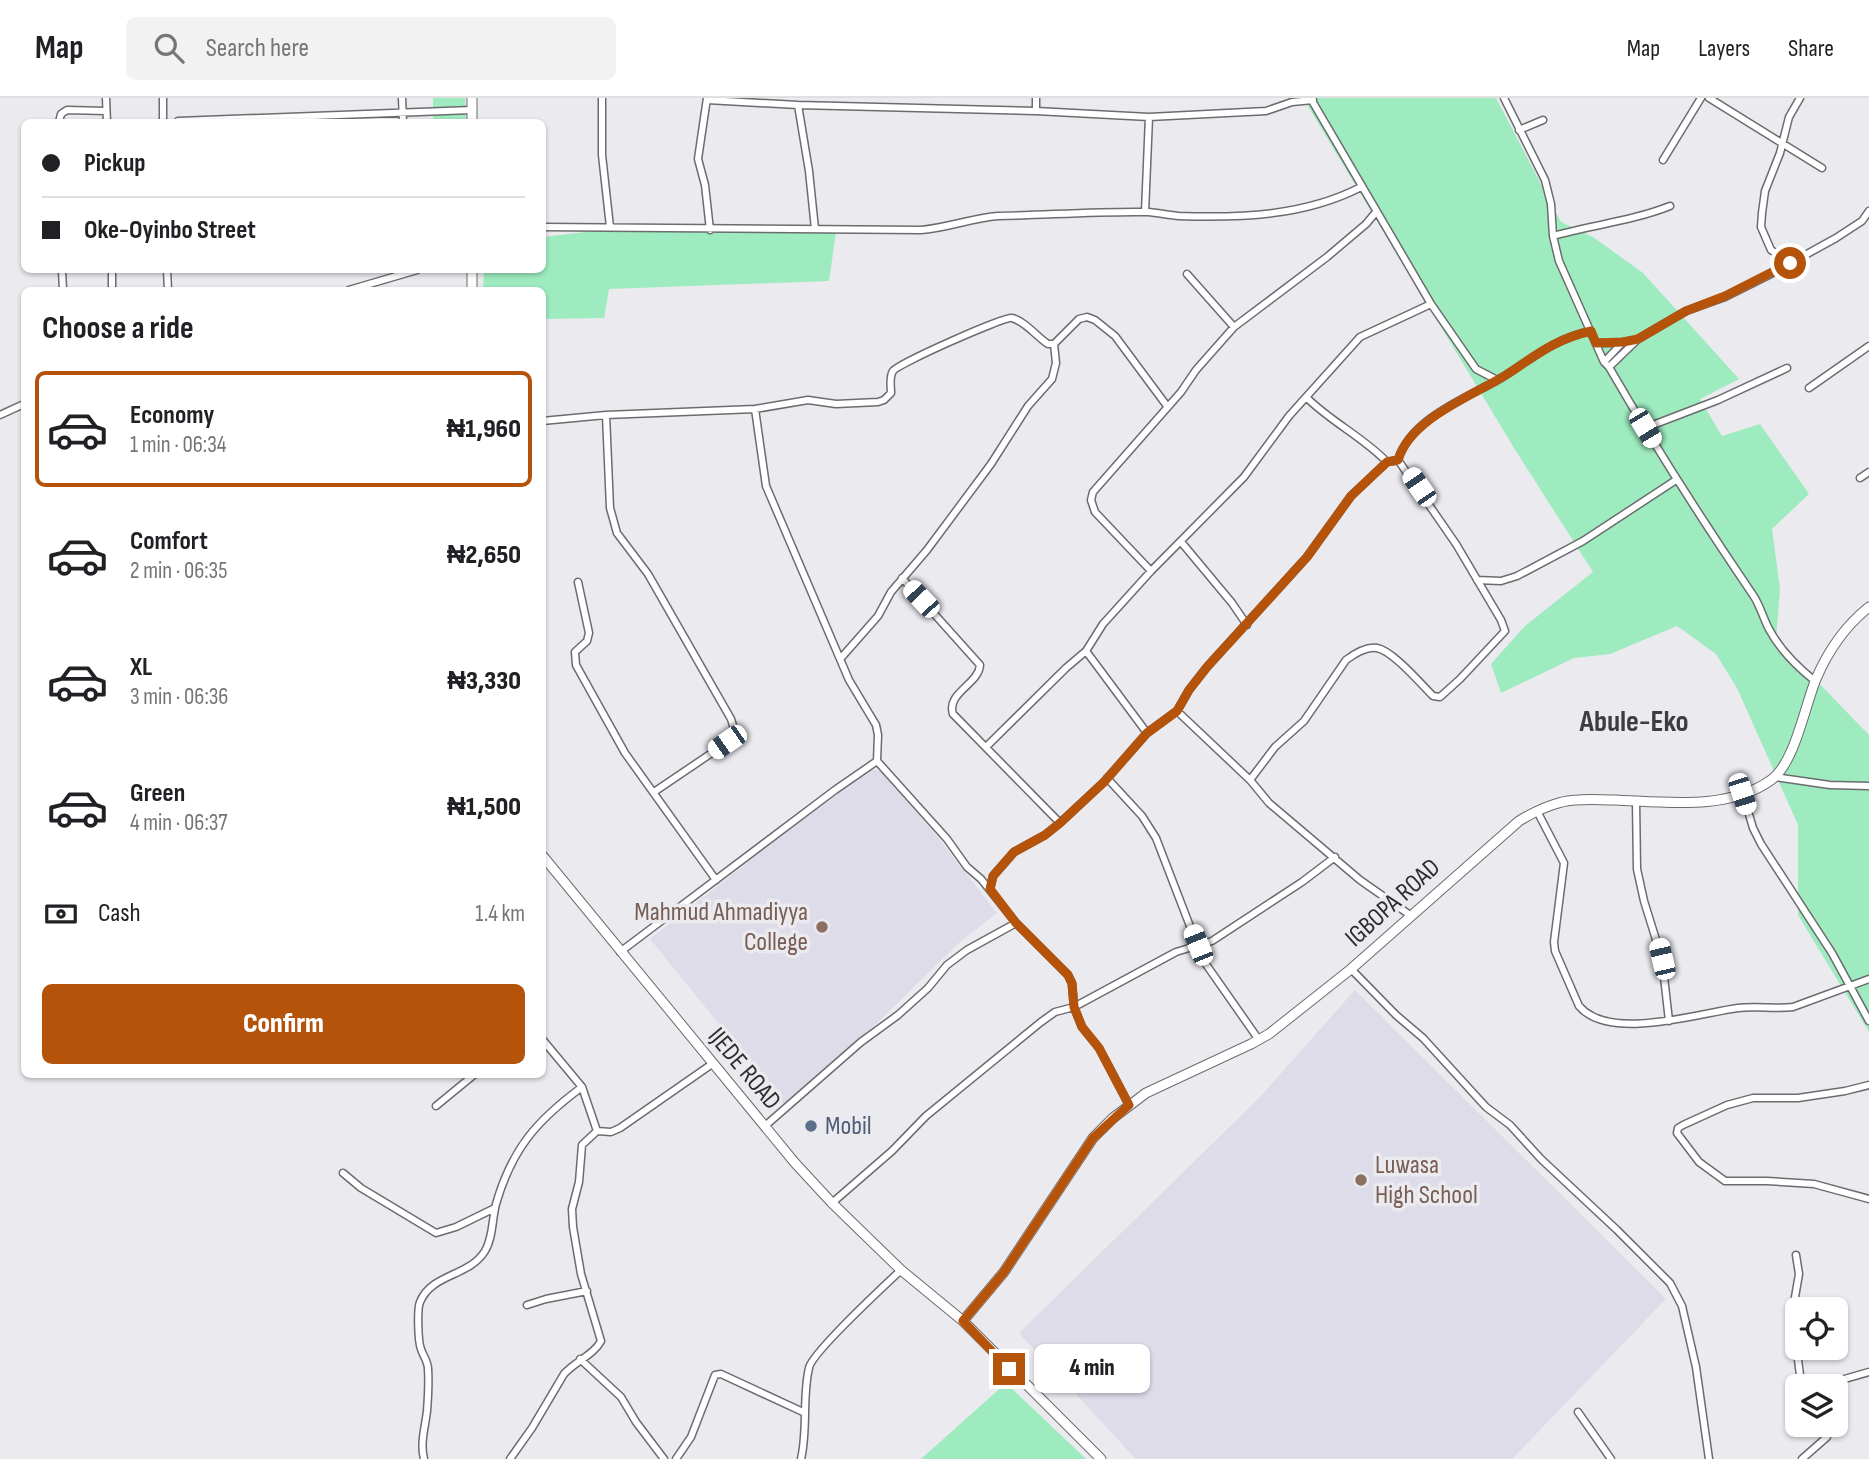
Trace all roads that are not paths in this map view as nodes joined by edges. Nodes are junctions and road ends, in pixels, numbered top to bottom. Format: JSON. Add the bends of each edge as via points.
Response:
{"nodes":[{"id":1,"x":106,"y":98,"type":"edge"},
{"id":2,"x":163,"y":98,"type":"edge"},
{"id":3,"x":402,"y":98,"type":"edge"},
{"id":4,"x":472,"y":98,"type":"edge"},
{"id":5,"x":602,"y":98,"type":"edge"},
{"id":6,"x":1036,"y":98,"type":"edge"},
{"id":7,"x":1504,"y":98,"type":"edge"},
{"id":8,"x":1701,"y":98,"type":"edge"},
{"id":9,"x":1709,"y":98,"type":"edge"},
{"id":10,"x":1800,"y":98,"type":"edge"},
{"id":11,"x":707,"y":99,"type":"edge"},
{"id":12,"x":1312,"y":99,"type":"edge"},
{"id":13,"x":798,"y":105,"type":"junction"},
{"id":14,"x":472,"y":110,"type":"junction"},
{"id":15,"x":106,"y":111,"type":"junction"},
{"id":16,"x":1036,"y":111,"type":"junction"},
{"id":17,"x":404,"y":113,"type":"junction"},
{"id":18,"x":1149,"y":117,"type":"junction"},
{"id":19,"x":60,"y":119,"type":"edge"},
{"id":20,"x":107,"y":119,"type":"edge"},
{"id":21,"x":163,"y":119,"type":"edge"},
{"id":22,"x":234,"y":119,"type":"edge"},
{"id":23,"x":403,"y":119,"type":"edge"},
{"id":24,"x":472,"y":119,"type":"edge"},
{"id":25,"x":1543,"y":120,"type":"dead end"},
{"id":26,"x":1519,"y":130,"type":"junction"},
{"id":27,"x":1782,"y":145,"type":"junction"},
{"id":28,"x":1664,"y":160,"type":"dead end"},
{"id":29,"x":1822,"y":168,"type":"dead end"},
{"id":30,"x":1361,"y":187,"type":"junction"},
{"id":31,"x":1670,"y":206,"type":"dead end"},
{"id":32,"x":1869,"y":211,"type":"edge"},
{"id":33,"x":1145,"y":212,"type":"junction"},
{"id":34,"x":1376,"y":212,"type":"junction"},
{"id":35,"x":546,"y":227,"type":"edge"},
{"id":36,"x":610,"y":227,"type":"junction"},
{"id":37,"x":815,"y":229,"type":"junction"},
{"id":38,"x":710,"y":230,"type":"junction"},
{"id":39,"x":1553,"y":236,"type":"junction"},
{"id":40,"x":1790,"y":263,"type":"junction"},
{"id":41,"x":407,"y":273,"type":"edge"},
{"id":42,"x":1187,"y":274,"type":"dead end"},
{"id":43,"x":359,"y":287,"type":"edge"},
{"id":44,"x":1431,"y":304,"type":"junction"},
{"id":45,"x":1234,"y":327,"type":"junction"},
{"id":46,"x":1591,"y":331,"type":"junction"},
{"id":47,"x":1638,"y":339,"type":"junction"},
{"id":48,"x":1623,"y":342,"type":"junction"},
{"id":49,"x":1596,"y":343,"type":"junction"},
{"id":50,"x":1054,"y":344,"type":"junction"},
{"id":51,"x":1869,"y":346,"type":"edge"},
{"id":52,"x":1607,"y":364,"type":"junction"},
{"id":53,"x":1787,"y":368,"type":"dead end"},
{"id":54,"x":1497,"y":380,"type":"junction"},
{"id":55,"x":1809,"y":388,"type":"dead end"},
{"id":56,"x":1306,"y":397,"type":"junction"},
{"id":57,"x":21,"y":405,"type":"edge"},
{"id":58,"x":1167,"y":406,"type":"junction"},
{"id":59,"x":755,"y":409,"type":"junction"},
{"id":60,"x":0,"y":415,"type":"edge"},
{"id":61,"x":606,"y":415,"type":"junction"},
{"id":62,"x":546,"y":421,"type":"edge"},
{"id":63,"x":1645,"y":428,"type":"junction"},
{"id":64,"x":1398,"y":460,"type":"junction"},
{"id":65,"x":1387,"y":462,"type":"junction"},
{"id":66,"x":1869,"y":472,"type":"edge"},
{"id":67,"x":1860,"y":478,"type":"dead end"},
{"id":68,"x":1676,"y":480,"type":"junction"},
{"id":69,"x":1182,"y":543,"type":"junction"},
{"id":70,"x":1151,"y":571,"type":"junction"},
{"id":71,"x":902,"y":578,"type":"junction"},
{"id":72,"x":1477,"y":580,"type":"junction"},
{"id":73,"x":578,"y":582,"type":"dead end"},
{"id":74,"x":1869,"y":607,"type":"edge"},
{"id":75,"x":1247,"y":625,"type":"junction"},
{"id":76,"x":1086,"y":651,"type":"junction"},
{"id":77,"x":841,"y":658,"type":"junction"},
{"id":78,"x":1815,"y":681,"type":"junction"},
{"id":79,"x":1177,"y":711,"type":"junction"},
{"id":80,"x":1147,"y":733,"type":"junction"},
{"id":81,"x":986,"y":747,"type":"junction"},
{"id":82,"x":877,"y":761,"type":"junction"},
{"id":83,"x":1775,"y":777,"type":"junction"},
{"id":84,"x":1107,"y":778,"type":"junction"},
{"id":85,"x":1250,"y":780,"type":"junction"},
{"id":86,"x":1869,"y":786,"type":"edge"},
{"id":87,"x":654,"y":792,"type":"junction"},
{"id":88,"x":1742,"y":794,"type":"junction"},
{"id":89,"x":1636,"y":801,"type":"junction"},
{"id":90,"x":1537,"y":811,"type":"junction"},
{"id":91,"x":1060,"y":823,"type":"junction"},
{"id":92,"x":1335,"y":857,"type":"junction"},
{"id":93,"x":546,"y":860,"type":"edge"},
{"id":94,"x":993,"y":876,"type":"junction"},
{"id":95,"x":981,"y":879,"type":"junction"},
{"id":96,"x":716,"y":880,"type":"junction"},
{"id":97,"x":990,"y":889,"type":"junction"},
{"id":98,"x":1410,"y":915,"type":"junction"},
{"id":99,"x":1016,"y":923,"type":"junction"},
{"id":100,"x":1198,"y":945,"type":"junction"},
{"id":101,"x":620,"y":952,"type":"junction"},
{"id":102,"x":1351,"y":969,"type":"junction"},
{"id":103,"x":1869,"y":979,"type":"edge"},
{"id":104,"x":1850,"y":986,"type":"junction"},
{"id":105,"x":1074,"y":1007,"type":"junction"},
{"id":106,"x":1868,"y":1015,"type":"edge"},
{"id":107,"x":1669,"y":1021,"type":"junction"},
{"id":108,"x":1259,"y":1040,"type":"junction"},
{"id":109,"x":546,"y":1044,"type":"edge"},
{"id":110,"x":712,"y":1064,"type":"junction"},
{"id":111,"x":470,"y":1078,"type":"edge"},
{"id":112,"x":1869,"y":1085,"type":"edge"},
{"id":113,"x":582,"y":1087,"type":"junction"},
{"id":114,"x":1129,"y":1105,"type":"junction"},
{"id":115,"x":436,"y":1106,"type":"dead end"},
{"id":116,"x":765,"y":1126,"type":"junction"},
{"id":117,"x":597,"y":1130,"type":"junction"},
{"id":118,"x":343,"y":1173,"type":"dead end"},
{"id":119,"x":1869,"y":1199,"type":"edge"},
{"id":120,"x":832,"y":1203,"type":"junction"},
{"id":121,"x":495,"y":1208,"type":"junction"},
{"id":122,"x":1796,"y":1255,"type":"dead end"},
{"id":123,"x":901,"y":1270,"type":"junction"},
{"id":124,"x":587,"y":1291,"type":"junction"},
{"id":125,"x":527,"y":1305,"type":"dead end"},
{"id":126,"x":963,"y":1321,"type":"junction"},
{"id":127,"x":580,"y":1359,"type":"junction"},
{"id":128,"x":1869,"y":1372,"type":"edge"},
{"id":129,"x":1800,"y":1374,"type":"edge"},
{"id":130,"x":1848,"y":1378,"type":"edge"},
{"id":131,"x":803,"y":1412,"type":"junction"},
{"id":132,"x":1578,"y":1412,"type":"dead end"},
{"id":133,"x":1827,"y":1437,"type":"dead end"},
{"id":134,"x":424,"y":1459,"type":"edge"},
{"id":135,"x":510,"y":1459,"type":"edge"},
{"id":136,"x":664,"y":1459,"type":"edge"},
{"id":137,"x":676,"y":1459,"type":"edge"},
{"id":138,"x":801,"y":1459,"type":"edge"},
{"id":139,"x":1101,"y":1459,"type":"edge"},
{"id":140,"x":1611,"y":1459,"type":"edge"},
{"id":141,"x":1709,"y":1459,"type":"edge"},
{"id":142,"x":1802,"y":1459,"type":"edge"}],
"edges":[{"from":1,"to":15,"type":"street"},
{"from":2,"to":21,"type":"street"},
{"from":3,"to":17,"type":"street"},
{"from":4,"to":14,"type":"street"},
{"from":5,"to":36,"type":"street","via":[[602,155]]},
{"from":6,"to":16,"type":"street"},
{"from":7,"to":26,"type":"street"},
{"from":8,"to":28,"type":"street"},
{"from":9,"to":27,"type":"street"},
{"from":10,"to":27,"type":"street"},
{"from":11,"to":13,"type":"street"},
{"from":11,"to":38,"type":"street","via":[[698,159]]},
{"from":12,"to":18,"type":"street","via":[[1266,111]]},
{"from":12,"to":30,"type":"street"},
{"from":13,"to":16,"type":"street"},
{"from":13,"to":37,"type":"street"},
{"from":14,"to":17,"type":"street"},
{"from":14,"to":24,"type":"street"},
{"from":15,"to":19,"type":"street","via":[[67,110]]},
{"from":15,"to":20,"type":"street"},
{"from":16,"to":18,"type":"street"},
{"from":17,"to":22,"type":"street"},
{"from":17,"to":23,"type":"street"},
{"from":18,"to":33,"type":"street"},
{"from":25,"to":26,"type":"street"},
{"from":26,"to":39,"type":"street","via":[[1545,180]]},
{"from":27,"to":29,"type":"street"},
{"from":27,"to":40,"type":"street","via":[[1765,191],[1761,227],[1771,250]]},
{"from":30,"to":33,"type":"street","via":[[1318,205],[1248,216]]},
{"from":30,"to":34,"type":"street"},
{"from":31,"to":39,"type":"street"},
{"from":32,"to":40,"type":"street","via":[[1862,221]]},
{"from":33,"to":37,"type":"street","via":[[989,217],[920,230]]},
{"from":34,"to":44,"type":"street"},
{"from":34,"to":45,"type":"street","via":[[1327,257]]},
{"from":35,"to":36,"type":"street"},
{"from":36,"to":38,"type":"street"},
{"from":37,"to":38,"type":"street"},
{"from":39,"to":46,"type":"street","via":[[1564,273]]},
{"from":40,"to":47,"type":"street","via":[[1686,311]]},
{"from":41,"to":43,"type":"street"},
{"from":42,"to":45,"type":"street"},
{"from":44,"to":54,"type":"street","via":[[1476,369]]},
{"from":44,"to":56,"type":"street","via":[[1360,337]]},
{"from":45,"to":58,"type":"street"},
{"from":46,"to":49,"type":"street"},
{"from":46,"to":54,"type":"street","via":[[1557,341]]},
{"from":47,"to":48,"type":"street"},
{"from":47,"to":52,"type":"street"},
{"from":48,"to":49,"type":"street"},
{"from":48,"to":52,"type":"street"},
{"from":49,"to":52,"type":"street"},
{"from":50,"to":58,"type":"street","via":[[1079,319],[1095,320],[1115,336]]},
{"from":50,"to":59,"type":"street","via":[[1006,317],[896,368],[891,375],[891,393],[884,400],[836,404],[808,400]]},
{"from":50,"to":71,"type":"street","via":[[1052,379]]},
{"from":51,"to":55,"type":"street"},
{"from":52,"to":63,"type":"street"},
{"from":53,"to":63,"type":"street"},
{"from":54,"to":64,"type":"street","via":[[1427,422],[1403,446]]},
{"from":56,"to":65,"type":"street"},
{"from":56,"to":69,"type":"street","via":[[1244,477]]},
{"from":57,"to":60,"type":"street"},
{"from":58,"to":70,"type":"street","via":[[1091,500],[1095,512]]},
{"from":59,"to":61,"type":"street"},
{"from":59,"to":77,"type":"street","via":[[766,486]]},
{"from":61,"to":62,"type":"street"},
{"from":61,"to":87,"type":"street","via":[[610,508],[617,533],[648,573],[735,733]]},
{"from":63,"to":68,"type":"street"},
{"from":64,"to":65,"type":"street"},
{"from":64,"to":72,"type":"street"},
{"from":65,"to":75,"type":"street","via":[[1351,496],[1307,557]]},
{"from":66,"to":67,"type":"street"},
{"from":68,"to":72,"type":"street","via":[[1583,541],[1517,576]]},
{"from":68,"to":78,"type":"street","via":[[1756,600],[1782,650]]},
{"from":69,"to":70,"type":"street"},
{"from":69,"to":75,"type":"street"},
{"from":70,"to":76,"type":"street","via":[[1103,624]]},
{"from":71,"to":77,"type":"street","via":[[878,616]]},
{"from":71,"to":81,"type":"street","via":[[980,665],[951,709]]},
{"from":72,"to":85,"type":"street","via":[[1505,631],[1445,694],[1433,696],[1388,653],[1376,648],[1353,654],[1304,721],[1275,747]]},
{"from":73,"to":87,"type":"street","via":[[589,633],[587,642],[575,652],[576,665],[625,753]]},
{"from":74,"to":78,"type":"street","via":[[1839,637]]},
{"from":75,"to":79,"type":"street","via":[[1207,667]]},
{"from":76,"to":80,"type":"street"},
{"from":76,"to":81,"type":"street"},
{"from":77,"to":82,"type":"street","via":[[876,725]]},
{"from":78,"to":83,"type":"street","via":[[1788,757]]},
{"from":79,"to":80,"type":"street"},
{"from":79,"to":85,"type":"street"},
{"from":80,"to":84,"type":"street"},
{"from":81,"to":91,"type":"street"},
{"from":82,"to":95,"type":"street"},
{"from":82,"to":96,"type":"street"},
{"from":83,"to":86,"type":"street"},
{"from":83,"to":88,"type":"street","name":"IGBOPA ROAD"},
{"from":84,"to":91,"type":"street"},
{"from":84,"to":100,"type":"street","via":[[1156,838]]},
{"from":85,"to":92,"type":"street","via":[[1269,803]]},
{"from":87,"to":96,"type":"street"},
{"from":88,"to":89,"type":"street","name":"IGBOPA ROAD","via":[[1695,802]]},
{"from":88,"to":104,"type":"street","via":[[1761,844]]},
{"from":89,"to":90,"type":"street","name":"IGBOPA ROAD","via":[[1587,799]]},
{"from":89,"to":107,"type":"street","via":[[1637,869],[1662,959]]},
{"from":90,"to":98,"type":"street","name":"IGBOPA ROAD","via":[[1504,833]]},
{"from":90,"to":107,"type":"street","via":[[1564,863],[1554,942],[1579,1006],[1586,1014],[1610,1022]]},
{"from":91,"to":94,"type":"street","via":[[1014,852]]},
{"from":92,"to":98,"type":"street"},
{"from":92,"to":100,"type":"street","via":[[1212,941]]},
{"from":93,"to":101,"type":"street","name":"IJEDE ROAD"},
{"from":94,"to":95,"type":"street"},
{"from":94,"to":97,"type":"street"},
{"from":95,"to":97,"type":"street"},
{"from":96,"to":101,"type":"street"},
{"from":97,"to":99,"type":"street"},
{"from":98,"to":102,"type":"street","name":"IGBOPA ROAD"},
{"from":99,"to":105,"type":"street","via":[[1068,975]]},
{"from":99,"to":116,"type":"street","via":[[947,965],[898,1015]]},
{"from":100,"to":105,"type":"street","via":[[1176,952]]},
{"from":100,"to":108,"type":"street","via":[[1203,960]]},
{"from":101,"to":110,"type":"street","name":"IJEDE ROAD"},
{"from":102,"to":108,"type":"street","name":"IGBOPA ROAD"},
{"from":102,"to":141,"type":"street","via":[[1486,1107],[1510,1125],[1670,1283],[1682,1306],[1696,1367]]},
{"from":103,"to":104,"type":"street"},
{"from":104,"to":106,"type":"street"},
{"from":104,"to":107,"type":"street","via":[[1793,1007],[1738,1008]]},
{"from":105,"to":114,"type":"street"},
{"from":105,"to":120,"type":"street","via":[[1041,1021],[926,1116]]},
{"from":108,"to":114,"type":"street","name":"IGBOPA ROAD"},
{"from":109,"to":113,"type":"street"},
{"from":110,"to":116,"type":"street","name":"IJEDE ROAD"},
{"from":110,"to":117,"type":"street","via":[[620,1128]]},
{"from":111,"to":115,"type":"street"},
{"from":112,"to":119,"type":"street","via":[[1798,1098],[1753,1098],[1683,1125],[1677,1133],[1699,1162],[1725,1181],[1814,1184]]},
{"from":113,"to":117,"type":"street"},
{"from":113,"to":121,"type":"street","via":[[527,1136],[514,1155]]},
{"from":114,"to":126,"type":"street","name":"IGBOPA ROAD","via":[[1093,1138],[1004,1272]]},
{"from":116,"to":120,"type":"street","name":"IJEDE ROAD"},
{"from":117,"to":124,"type":"street","via":[[582,1145],[572,1209]]},
{"from":118,"to":121,"type":"street","via":[[436,1233]]},
{"from":120,"to":123,"type":"street","name":"IJEDE ROAD"},
{"from":121,"to":134,"type":"street","via":[[485,1252],[467,1269],[431,1284],[418,1304],[420,1349],[428,1367]]},
{"from":122,"to":129,"type":"street","via":[[1795,1337]]},
{"from":123,"to":126,"type":"street","name":"IJEDE ROAD"},
{"from":123,"to":131,"type":"street","via":[[810,1362]]},
{"from":124,"to":125,"type":"street"},
{"from":124,"to":127,"type":"street","via":[[601,1341]]},
{"from":126,"to":139,"type":"street","name":"IJEDE ROAD"},
{"from":127,"to":135,"type":"street","via":[[564,1374]]},
{"from":127,"to":136,"type":"street","via":[[621,1396]]},
{"from":128,"to":130,"type":"street"},
{"from":131,"to":137,"type":"street","via":[[715,1375],[691,1437]]},
{"from":131,"to":138,"type":"street","via":[[806,1435]]},
{"from":132,"to":140,"type":"street"},
{"from":133,"to":142,"type":"street"}]}
